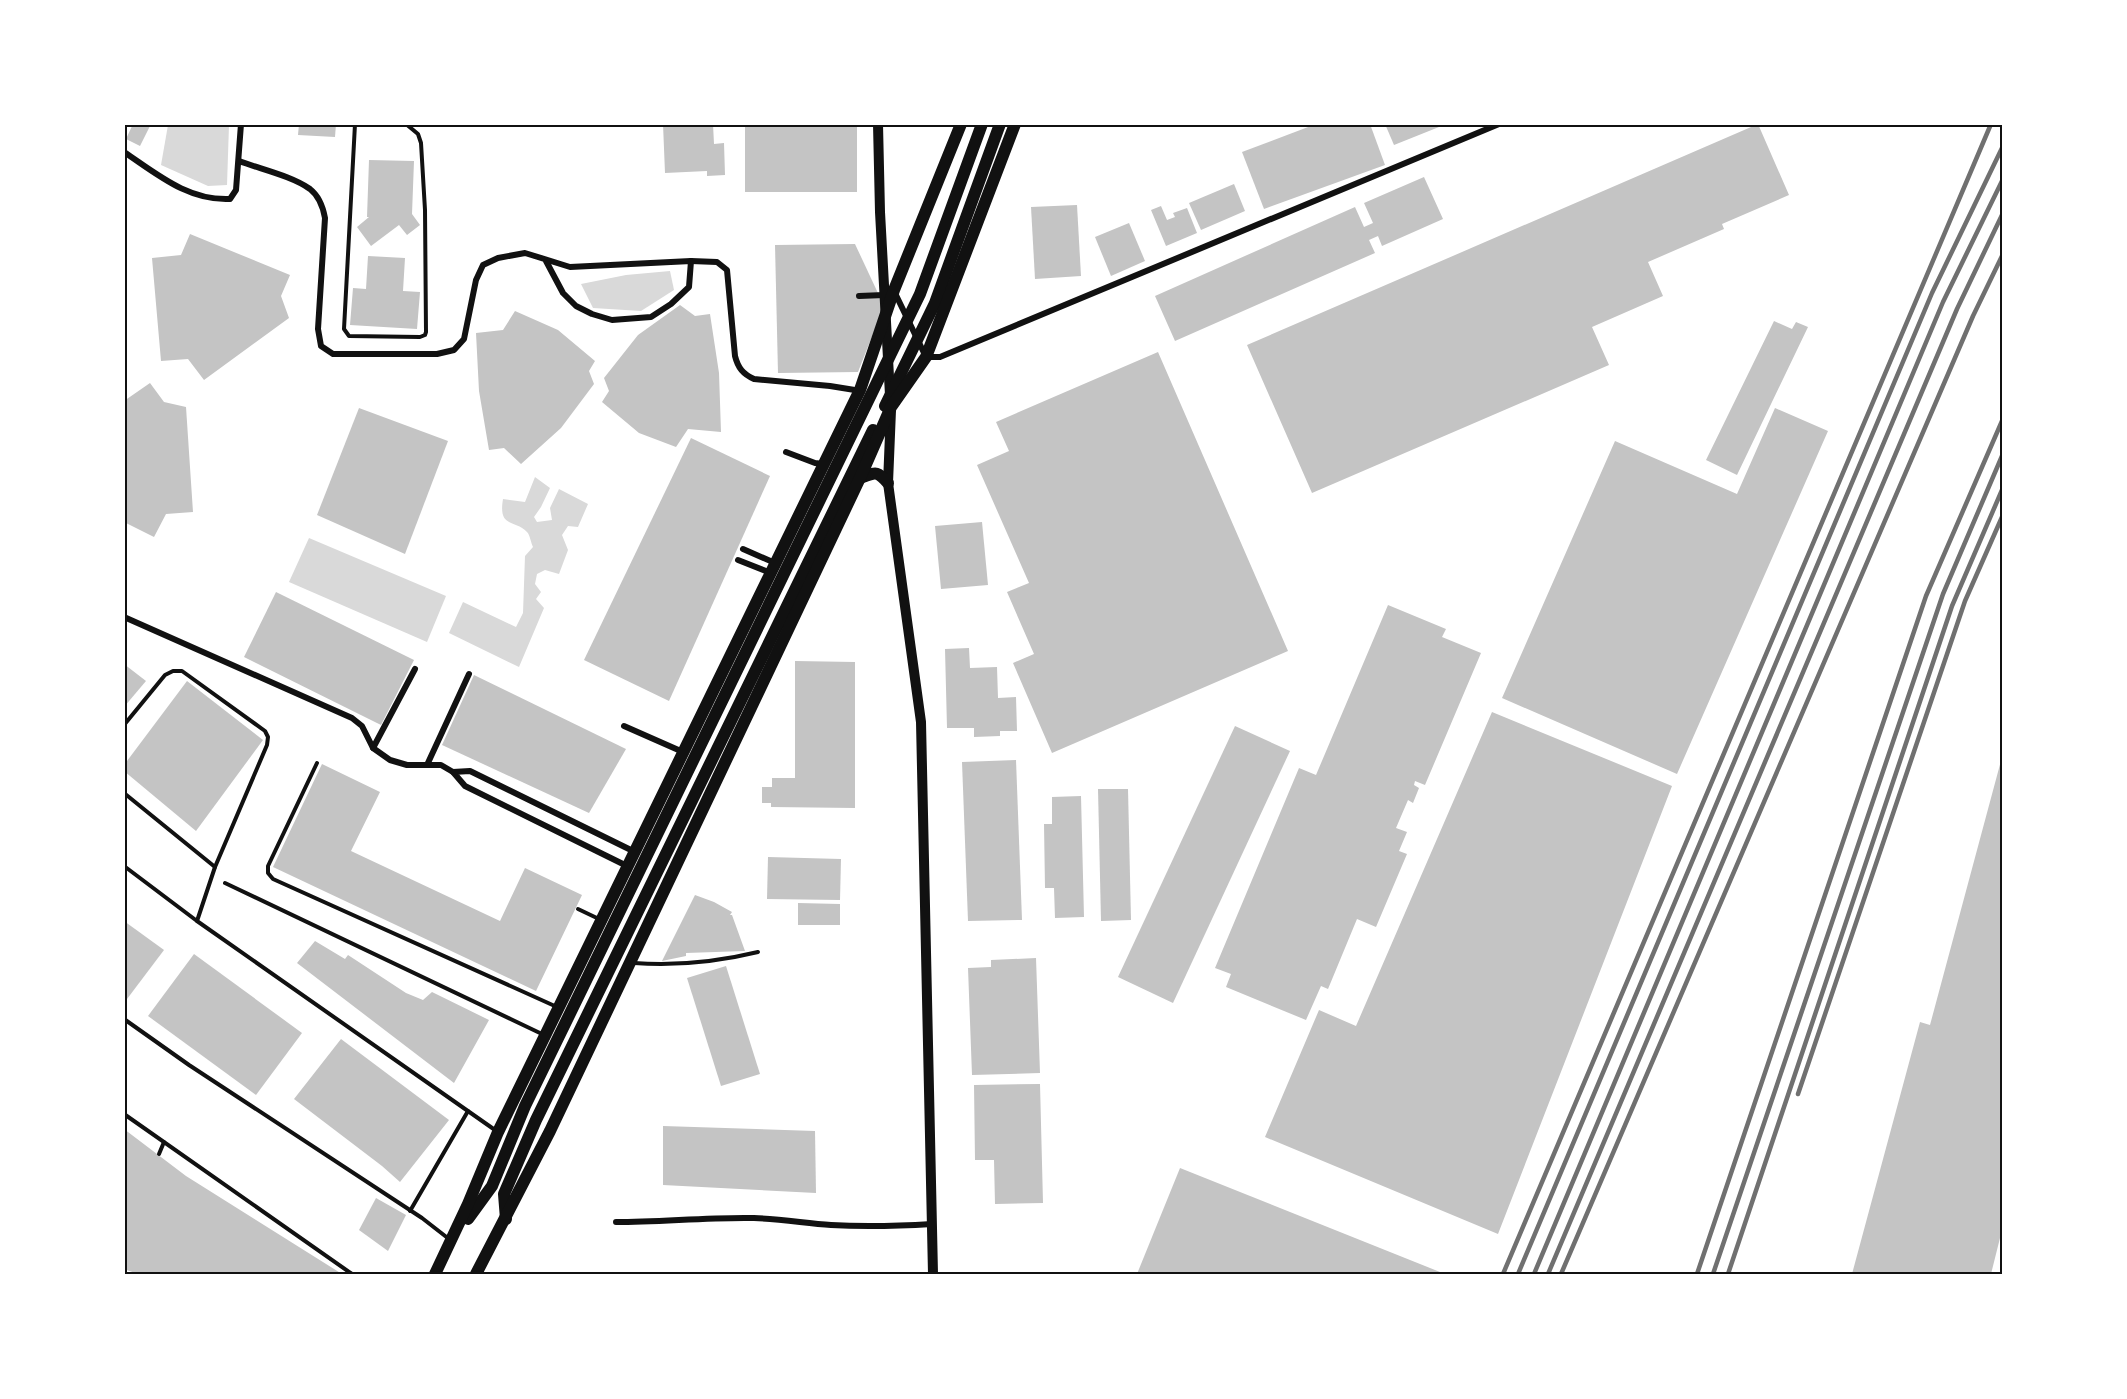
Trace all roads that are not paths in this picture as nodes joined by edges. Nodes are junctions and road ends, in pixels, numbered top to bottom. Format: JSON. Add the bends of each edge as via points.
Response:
{"nodes":[{"id":1,"x":241,"y":124,"type":"edge"},
{"id":2,"x":355,"y":124,"type":"edge"},
{"id":3,"x":406,"y":124,"type":"edge"},
{"id":4,"x":878,"y":124,"type":"edge"},
{"id":5,"x":962,"y":124,"type":"edge"},
{"id":6,"x":982,"y":124,"type":"edge"},
{"id":7,"x":1000,"y":124,"type":"edge"},
{"id":8,"x":1014,"y":124,"type":"edge"},
{"id":9,"x":1499,"y":124,"type":"edge"},
{"id":10,"x":124,"y":152,"type":"edge"},
{"id":11,"x":239,"y":161,"type":"junction"},
{"id":12,"x":546,"y":261,"type":"junction"},
{"id":13,"x":691,"y":261,"type":"junction"},
{"id":14,"x":889,"y":293,"type":"junction"},
{"id":15,"x":859,"y":296,"type":"dead end"},
{"id":16,"x":885,"y":319,"type":"junction"},
{"id":17,"x":926,"y":357,"type":"junction"},
{"id":18,"x":860,"y":390,"type":"junction"},
{"id":19,"x":891,"y":407,"type":"junction"},
{"id":20,"x":786,"y":452,"type":"dead end"},
{"id":21,"x":824,"y":464,"type":"junction"},
{"id":22,"x":860,"y":478,"type":"junction"},
{"id":23,"x":888,"y":483,"type":"junction"},
{"id":24,"x":743,"y":549,"type":"dead end"},
{"id":25,"x":738,"y":560,"type":"dead end"},
{"id":26,"x":774,"y":568,"type":"junction"},
{"id":27,"x":124,"y":617,"type":"edge"},
{"id":28,"x":415,"y":669,"type":"dead end"},
{"id":29,"x":469,"y":674,"type":"dead end"},
{"id":30,"x":124,"y":725,"type":"edge"},
{"id":31,"x":624,"y":726,"type":"dead end"},
{"id":32,"x":373,"y":748,"type":"junction"},
{"id":33,"x":683,"y":752,"type":"junction"},
{"id":34,"x":317,"y":763,"type":"dead end"},
{"id":35,"x":427,"y":765,"type":"junction"},
{"id":36,"x":453,"y":772,"type":"junction"},
{"id":37,"x":124,"y":793,"type":"edge"},
{"id":38,"x":635,"y":852,"type":"junction"},
{"id":39,"x":124,"y":866,"type":"edge"},
{"id":40,"x":215,"y":867,"type":"junction"},
{"id":41,"x":628,"y":867,"type":"junction"},
{"id":42,"x":225,"y":883,"type":"dead end"},
{"id":43,"x":578,"y":909,"type":"dead end"},
{"id":44,"x":602,"y":920,"type":"junction"},
{"id":45,"x":197,"y":921,"type":"junction"},
{"id":46,"x":758,"y":952,"type":"dead end"},
{"id":47,"x":630,"y":963,"type":"junction"},
{"id":48,"x":559,"y":1008,"type":"junction"},
{"id":49,"x":124,"y":1019,"type":"edge"},
{"id":50,"x":546,"y":1035,"type":"junction"},
{"id":51,"x":468,"y":1111,"type":"junction"},
{"id":52,"x":124,"y":1114,"type":"edge"},
{"id":53,"x":498,"y":1132,"type":"junction"},
{"id":54,"x":164,"y":1142,"type":"junction"},
{"id":55,"x":159,"y":1154,"type":"dead end"},
{"id":56,"x":410,"y":1211,"type":"junction"},
{"id":57,"x":506,"y":1219,"type":"junction"},
{"id":58,"x":616,"y":1222,"type":"dead end"},
{"id":59,"x":933,"y":1224,"type":"junction"},
{"id":60,"x":452,"y":1241,"type":"junction"},
{"id":61,"x":352,"y":1275,"type":"edge"},
{"id":62,"x":435,"y":1275,"type":"edge"},
{"id":63,"x":476,"y":1275,"type":"edge"},
{"id":64,"x":933,"y":1275,"type":"edge"}],
"edges":[{"from":1,"to":11,"type":"street"},
{"from":2,"to":3,"type":"lane","via":[[345,333],[420,338],[426,335],[426,210],[421,143],[418,134]]},
{"from":4,"to":14,"type":"main road"},
{"from":5,"to":14,"type":"main road"},
{"from":6,"to":60,"type":"main road","via":[[920,294],[525,1106],[492,1185]]},
{"from":7,"to":57,"type":"main road","via":[[935,303],[536,1120],[504,1194]]},
{"from":8,"to":17,"type":"main road"},
{"from":9,"to":17,"type":"street","via":[[940,357]]},
{"from":10,"to":11,"type":"street","via":[[176,187],[217,200],[230,199],[236,190]]},
{"from":11,"to":12,"type":"street","via":[[297,182],[311,190],[322,206],[325,218],[318,329],[321,346],[333,354],[437,354],[454,350],[465,339],[476,280],[483,265],[525,253]]},
{"from":12,"to":13,"type":"street","via":[[570,267]]},
{"from":12,"to":13,"type":"street","via":[[563,293],[576,306],[612,320],[651,317],[672,304],[689,287]]},
{"from":13,"to":18,"type":"street","via":[[717,262],[727,270],[735,356],[738,368],[746,375]]},
{"from":14,"to":15,"type":"street"},
{"from":14,"to":16,"type":"main road"},
{"from":14,"to":17,"type":"street"},
{"from":16,"to":18,"type":"main road"},
{"from":16,"to":19,"type":"main road"},
{"from":17,"to":19,"type":"main road"},
{"from":18,"to":19,"type":"street"},
{"from":18,"to":21,"type":"main road"},
{"from":19,"to":22,"type":"main road"},
{"from":19,"to":23,"type":"main road"},
{"from":20,"to":21,"type":"street"},
{"from":21,"to":22,"type":"main road"},
{"from":21,"to":26,"type":"main road"},
{"from":22,"to":23,"type":"main road","via":[[875,472]]},
{"from":22,"to":47,"type":"main road"},
{"from":23,"to":59,"type":"main road","via":[[921,722]]},
{"from":24,"to":26,"type":"street"},
{"from":25,"to":26,"type":"street"},
{"from":26,"to":33,"type":"main road"},
{"from":27,"to":32,"type":"street","via":[[352,718],[362,726]]},
{"from":28,"to":32,"type":"street"},
{"from":29,"to":35,"type":"street"},
{"from":30,"to":40,"type":"lane","via":[[165,675],[182,671],[265,731],[267,745]]},
{"from":31,"to":33,"type":"street"},
{"from":32,"to":35,"type":"street","via":[[390,760]]},
{"from":33,"to":38,"type":"main road"},
{"from":34,"to":48,"type":"lane","via":[[268,866],[273,879]]},
{"from":35,"to":36,"type":"street","via":[[441,765]]},
{"from":36,"to":38,"type":"street","via":[[470,771]]},
{"from":36,"to":41,"type":"street","via":[[465,786]]},
{"from":37,"to":40,"type":"lane"},
{"from":38,"to":41,"type":"main road"},
{"from":39,"to":45,"type":"lane"},
{"from":40,"to":45,"type":"lane"},
{"from":41,"to":44,"type":"main road"},
{"from":42,"to":50,"type":"lane"},
{"from":43,"to":44,"type":"lane"},
{"from":44,"to":48,"type":"main road"},
{"from":45,"to":51,"type":"lane"},
{"from":46,"to":47,"type":"lane","via":[[725,960]]},
{"from":47,"to":57,"type":"main road"},
{"from":48,"to":50,"type":"main road"},
{"from":49,"to":56,"type":"lane"},
{"from":50,"to":53,"type":"main road"},
{"from":51,"to":53,"type":"lane"},
{"from":51,"to":56,"type":"lane"},
{"from":52,"to":54,"type":"lane"},
{"from":53,"to":60,"type":"main road"},
{"from":54,"to":55,"type":"lane"},
{"from":54,"to":61,"type":"lane"},
{"from":56,"to":60,"type":"lane"},
{"from":57,"to":63,"type":"main road"},
{"from":58,"to":59,"type":"street","via":[[720,1217],[834,1225]]},
{"from":59,"to":64,"type":"main road"},
{"from":60,"to":62,"type":"main road"}]}
